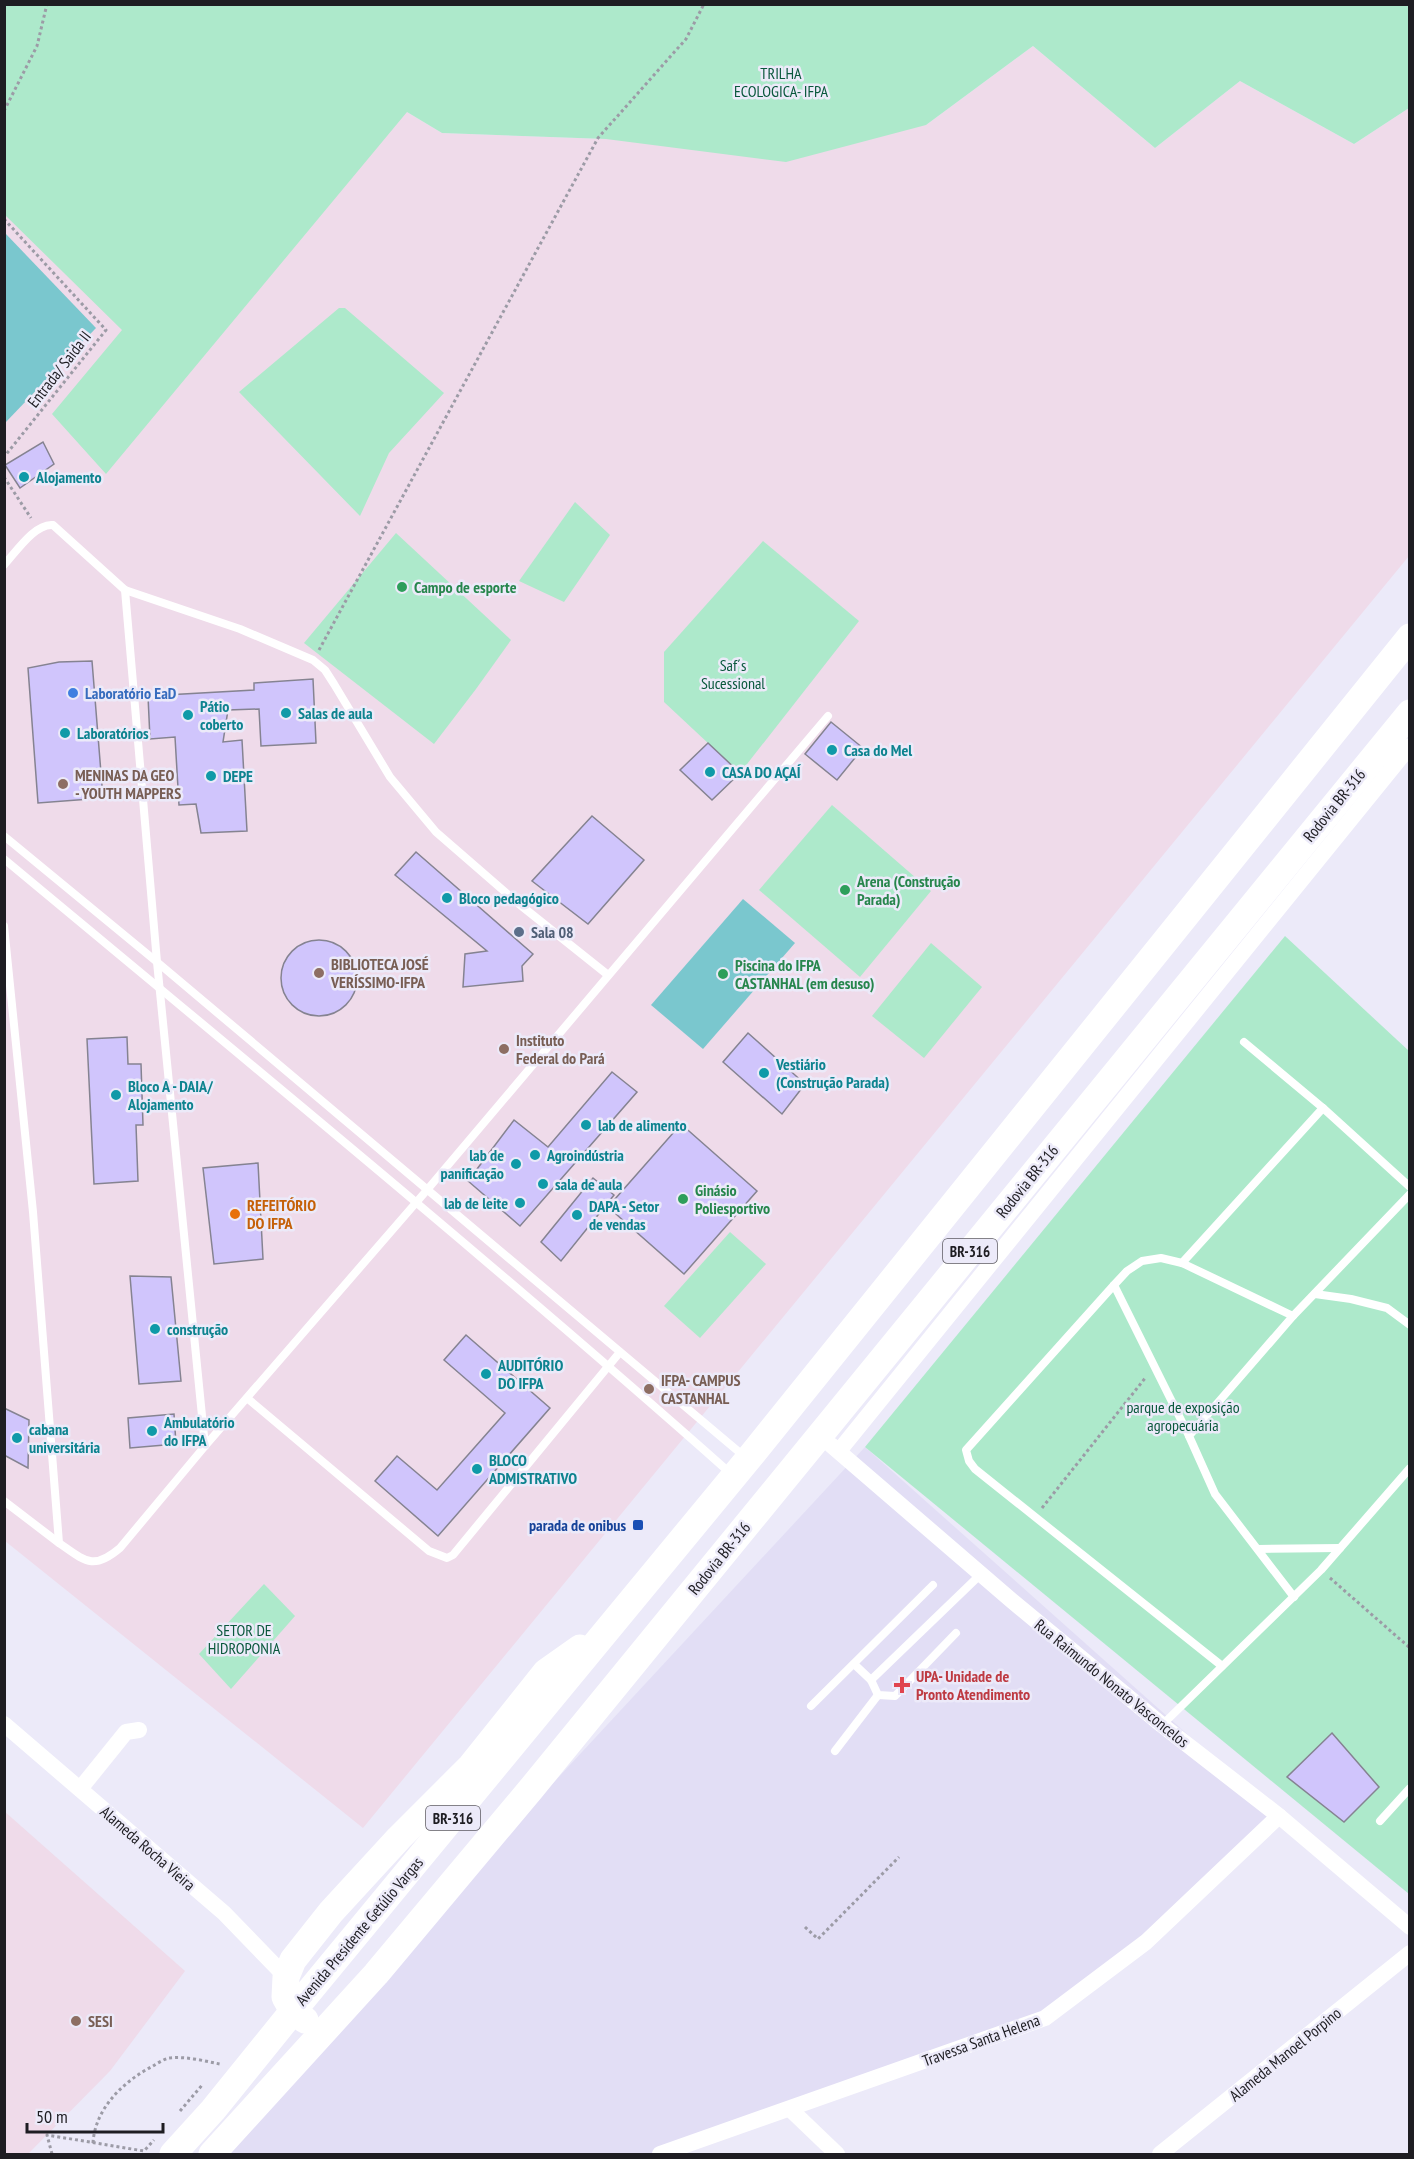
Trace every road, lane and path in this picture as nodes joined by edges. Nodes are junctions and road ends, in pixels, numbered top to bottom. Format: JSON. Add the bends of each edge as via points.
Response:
{"nodes":[{"id":1,"x":47,"y":4,"type":"edge"},
{"id":2,"x":704,"y":4,"type":"edge"},
{"id":3,"x":4,"y":111,"type":"edge"},
{"id":4,"x":4,"y":219,"type":"edge"},
{"id":5,"x":4,"y":457,"type":"edge"},
{"id":6,"x":4,"y":477,"type":"edge"},
{"id":7,"x":38,"y":529,"type":"junction"},
{"id":8,"x":4,"y":565,"type":"edge"},
{"id":9,"x":125,"y":590,"type":"junction"},
{"id":10,"x":1410,"y":637,"type":"edge"},
{"id":11,"x":313,"y":660,"type":"junction"},
{"id":12,"x":1410,"y":713,"type":"edge"},
{"id":13,"x":828,"y":716,"type":"dead end"},
{"id":14,"x":1410,"y":747,"type":"edge"},
{"id":15,"x":4,"y":836,"type":"edge"},
{"id":16,"x":4,"y":859,"type":"edge"},
{"id":17,"x":4,"y":926,"type":"edge"},
{"id":18,"x":157,"y":962,"type":"junction"},
{"id":19,"x":608,"y":975,"type":"junction"},
{"id":20,"x":161,"y":989,"type":"junction"},
{"id":21,"x":1244,"y":1042,"type":"dead end"},
{"id":22,"x":1323,"y":1108,"type":"junction"},
{"id":23,"x":1410,"y":1186,"type":"edge"},
{"id":24,"x":427,"y":1190,"type":"junction"},
{"id":25,"x":1410,"y":1194,"type":"edge"},
{"id":26,"x":416,"y":1201,"type":"junction"},
{"id":27,"x":1182,"y":1263,"type":"junction"},
{"id":28,"x":1114,"y":1285,"type":"junction"},
{"id":29,"x":1315,"y":1294,"type":"junction"},
{"id":30,"x":1293,"y":1316,"type":"junction"},
{"id":31,"x":1410,"y":1325,"type":"edge"},
{"id":32,"x":620,"y":1352,"type":"junction"},
{"id":33,"x":609,"y":1366,"type":"junction"},
{"id":34,"x":1155,"y":1367,"type":"junction"},
{"id":35,"x":247,"y":1398,"type":"junction"},
{"id":36,"x":1189,"y":1436,"type":"junction"},
{"id":37,"x":829,"y":1443,"type":"junction"},
{"id":38,"x":205,"y":1446,"type":"junction"},
{"id":39,"x":741,"y":1468,"type":"junction"},
{"id":40,"x":1410,"y":1468,"type":"edge"},
{"id":41,"x":4,"y":1501,"type":"edge"},
{"id":42,"x":1036,"y":1517,"type":"junction"},
{"id":43,"x":59,"y":1543,"type":"junction"},
{"id":44,"x":1340,"y":1548,"type":"junction"},
{"id":45,"x":1258,"y":1549,"type":"junction"},
{"id":46,"x":1321,"y":1570,"type":"junction"},
{"id":47,"x":981,"y":1574,"type":"junction"},
{"id":48,"x":933,"y":1586,"type":"dead end"},
{"id":49,"x":1294,"y":1598,"type":"junction"},
{"id":50,"x":612,"y":1624,"type":"junction"},
{"id":51,"x":956,"y":1633,"type":"dead end"},
{"id":52,"x":1410,"y":1648,"type":"edge"},
{"id":53,"x":854,"y":1664,"type":"junction"},
{"id":54,"x":1222,"y":1666,"type":"junction"},
{"id":55,"x":871,"y":1680,"type":"junction"},
{"id":56,"x":878,"y":1695,"type":"junction"},
{"id":57,"x":812,"y":1706,"type":"dead end"},
{"id":58,"x":4,"y":1724,"type":"edge"},
{"id":59,"x":1162,"y":1725,"type":"junction"},
{"id":60,"x":139,"y":1730,"type":"dead end"},
{"id":61,"x":835,"y":1751,"type":"dead end"},
{"id":62,"x":1410,"y":1788,"type":"edge"},
{"id":63,"x":80,"y":1789,"type":"junction"},
{"id":64,"x":1279,"y":1816,"type":"junction"},
{"id":65,"x":1380,"y":1821,"type":"dead end"},
{"id":66,"x":899,"y":1857,"type":"dead end"},
{"id":67,"x":805,"y":1927,"type":"dead end"},
{"id":68,"x":1410,"y":1928,"type":"edge"},
{"id":69,"x":1410,"y":1953,"type":"edge"},
{"id":70,"x":286,"y":1977,"type":"junction"},
{"id":71,"x":293,"y":2011,"type":"junction"},
{"id":72,"x":329,"y":2025,"type":"junction"},
{"id":73,"x":227,"y":2056,"type":"dead end"},
{"id":74,"x":205,"y":2082,"type":"dead end"},
{"id":75,"x":790,"y":2109,"type":"junction"},
{"id":76,"x":174,"y":2116,"type":"dead end"},
{"id":77,"x":93,"y":2143,"type":"junction"},
{"id":78,"x":166,"y":2144,"type":"edge"},
{"id":79,"x":692,"y":2149,"type":"edge"},
{"id":80,"x":51,"y":2154,"type":"edge"},
{"id":81,"x":212,"y":2154,"type":"edge"},
{"id":82,"x":660,"y":2154,"type":"edge"},
{"id":83,"x":837,"y":2154,"type":"edge"},
{"id":84,"x":1160,"y":2154,"type":"edge"}],
"edges":[{"from":1,"to":3,"type":"path","via":[[37,46]]},
{"from":2,"to":11,"type":"path","via":[[686,39],[598,138]]},
{"from":4,"to":5,"type":"path","name":"Entrada/ Saida II","via":[[106,330]]},
{"from":6,"to":7,"type":"path"},
{"from":7,"to":8,"type":"lane"},
{"from":7,"to":9,"type":"lane","via":[[53,525]]},
{"from":9,"to":11,"type":"lane","via":[[240,629]]},
{"from":9,"to":18,"type":"lane"},
{"from":10,"to":39,"type":"highway","number":"BR-316"},
{"from":11,"to":19,"type":"lane","via":[[325,670],[390,777],[436,832]]},
{"from":12,"to":37,"type":"highway","name":"Rodovia BR-316","number":"BR-316"},
{"from":13,"to":19,"type":"lane"},
{"from":14,"to":37,"type":"street"},
{"from":15,"to":18,"type":"lane"},
{"from":16,"to":20,"type":"lane"},
{"from":17,"to":43,"type":"lane","via":[[33,1212]]},
{"from":18,"to":20,"type":"lane"},
{"from":18,"to":24,"type":"lane"},
{"from":19,"to":24,"type":"lane"},
{"from":20,"to":26,"type":"lane"},
{"from":20,"to":38,"type":"lane"},
{"from":21,"to":22,"type":"lane"},
{"from":22,"to":23,"type":"lane"},
{"from":22,"to":27,"type":"lane"},
{"from":24,"to":26,"type":"lane"},
{"from":24,"to":32,"type":"lane"},
{"from":25,"to":29,"type":"lane"},
{"from":26,"to":33,"type":"lane"},
{"from":26,"to":35,"type":"lane"},
{"from":27,"to":28,"type":"lane","via":[[1161,1258],[1142,1262]]},
{"from":27,"to":30,"type":"lane"},
{"from":28,"to":34,"type":"lane"},
{"from":28,"to":42,"type":"lane","via":[[966,1450],[975,1468]]},
{"from":29,"to":30,"type":"lane"},
{"from":29,"to":31,"type":"lane","via":[[1387,1308]]},
{"from":30,"to":36,"type":"lane"},
{"from":32,"to":33,"type":"lane"},
{"from":32,"to":39,"type":"lane"},
{"from":33,"to":35,"type":"lane","via":[[447,1558],[429,1551]]},
{"from":33,"to":39,"type":"lane"},
{"from":34,"to":36,"type":"lane"},
{"from":34,"to":42,"type":"path"},
{"from":35,"to":38,"type":"lane"},
{"from":36,"to":45,"type":"lane","via":[[1215,1494]]},
{"from":37,"to":47,"type":"street","name":"Rua Raimundo Nonato Vasconcelos"},
{"from":37,"to":72,"type":"highway","name":"Rodovia BR-316","number":"BR-316"},
{"from":38,"to":43,"type":"lane","via":[[109,1558],[86,1562]]},
{"from":39,"to":50,"type":"highway","number":"BR-316"},
{"from":40,"to":44,"type":"lane"},
{"from":41,"to":43,"type":"lane"},
{"from":42,"to":54,"type":"lane"},
{"from":44,"to":45,"type":"lane"},
{"from":44,"to":46,"type":"lane"},
{"from":45,"to":49,"type":"lane"},
{"from":46,"to":49,"type":"lane"},
{"from":46,"to":52,"type":"path"},
{"from":47,"to":55,"type":"lane"},
{"from":47,"to":59,"type":"street","name":"Rua Raimundo Nonato Vasconcelos"},
{"from":48,"to":53,"type":"lane"},
{"from":49,"to":54,"type":"lane"},
{"from":50,"to":70,"type":"highway","via":[[546,1672],[471,1766],[331,1912],[293,1960]]},
{"from":50,"to":71,"type":"highway","name":"Avenida Presidente Getúlio Vargas","number":"BR-316"},
{"from":51,"to":56,"type":"lane","via":[[895,1696]]},
{"from":53,"to":55,"type":"lane"},
{"from":53,"to":57,"type":"lane"},
{"from":54,"to":59,"type":"lane"},
{"from":55,"to":56,"type":"lane"},
{"from":56,"to":61,"type":"lane"},
{"from":58,"to":63,"type":"street","name":"Alameda Rocha Vieira"},
{"from":59,"to":64,"type":"street","name":"Rua Raimundo Nonato Vasconcelos"},
{"from":60,"to":63,"type":"street","via":[[126,1732]]},
{"from":62,"to":65,"type":"lane"},
{"from":63,"to":70,"type":"street","name":"Alameda Rocha Vieira","via":[[224,1913]]},
{"from":64,"to":68,"type":"street","name":"Rua Raimundo Nonato Vasconcelos"},
{"from":64,"to":75,"type":"street","name":"Travessa Santa Helena","via":[[1146,1942],[1045,2018]]},
{"from":66,"to":67,"type":"path","via":[[818,1939]]},
{"from":69,"to":84,"type":"street","name":"Alameda Manoel Porpino"},
{"from":70,"to":71,"type":"highway","via":[[285,1996]]},
{"from":71,"to":72,"type":"highway","via":[[314,2024]]},
{"from":71,"to":78,"type":"highway","name":"Avenida Presidente Getúlio Vargas","number":"BR-316","via":[[213,2110]]},
{"from":72,"to":81,"type":"highway","number":"BR-316"},
{"from":73,"to":77,"type":"path","via":[[220,2064],[168,2058],[138,2074],[106,2106],[94,2131]]},
{"from":74,"to":76,"type":"path"},
{"from":75,"to":79,"type":"street","name":"Travessa Santa Helena"},
{"from":75,"to":83,"type":"street"},
{"from":77,"to":78,"type":"path","via":[[144,2151]]},
{"from":77,"to":80,"type":"path","via":[[47,2135]]},
{"from":79,"to":82,"type":"street","name":"Travessa Santa Helena"}]}
